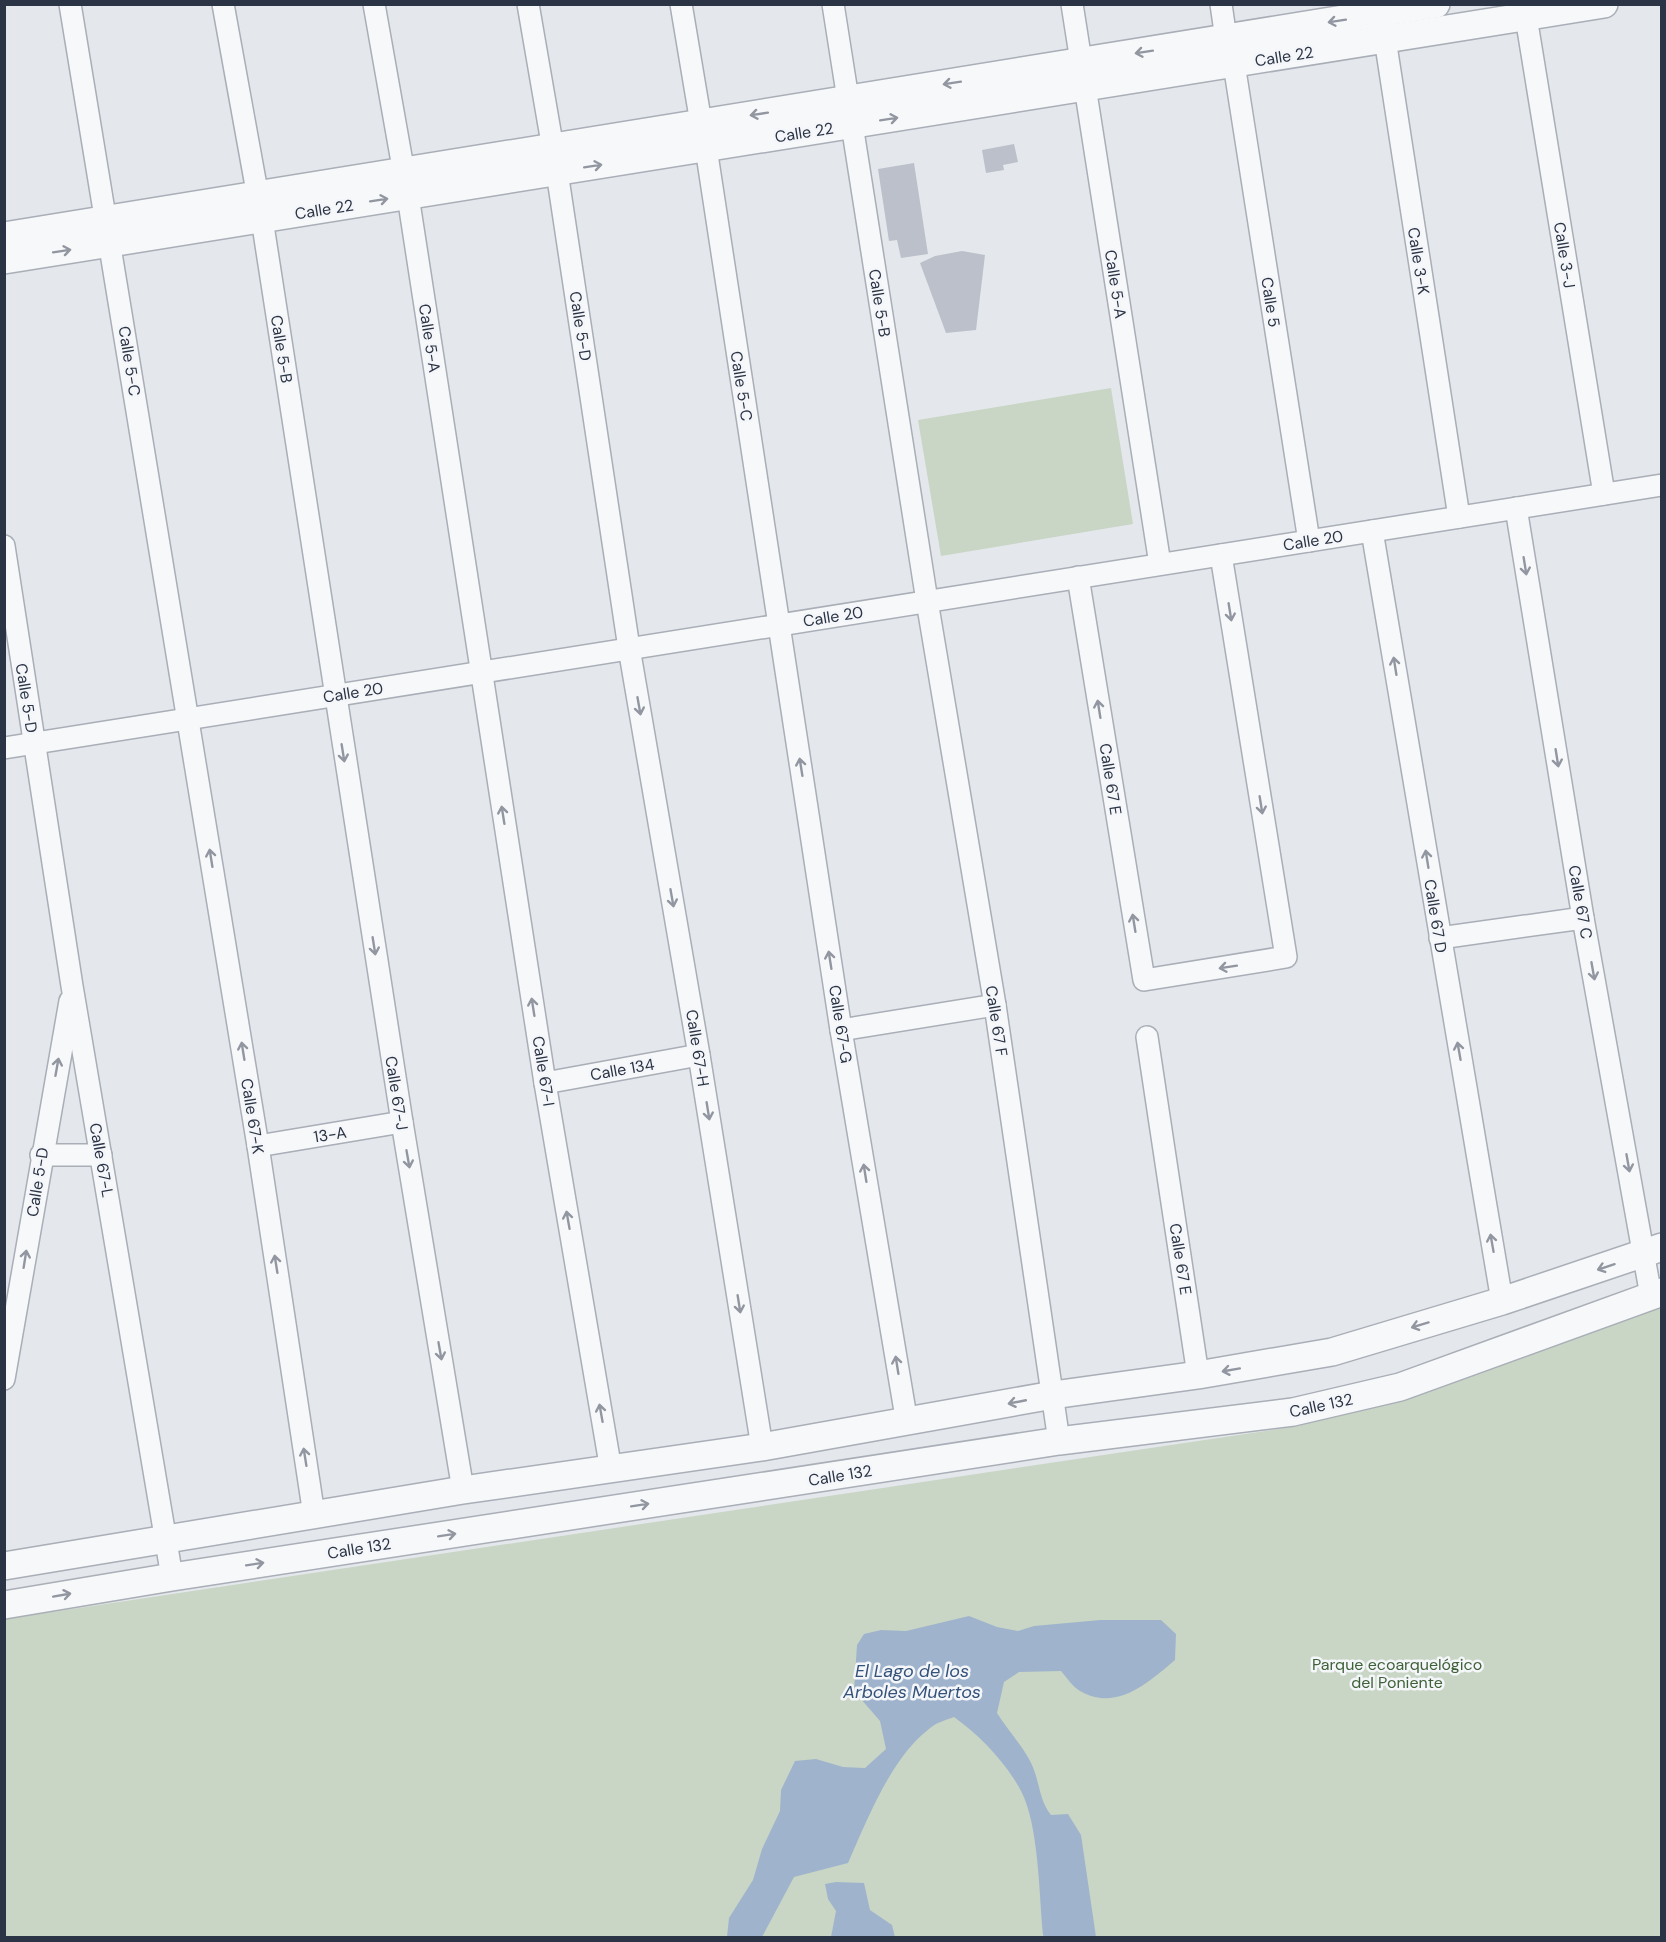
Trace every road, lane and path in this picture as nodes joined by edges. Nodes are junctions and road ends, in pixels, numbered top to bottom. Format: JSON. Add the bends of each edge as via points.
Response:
{"nodes":[{"id":1,"x":70,"y":4,"type":"edge"},
{"id":2,"x":223,"y":4,"type":"edge"},
{"id":3,"x":374,"y":4,"type":"edge"},
{"id":4,"x":528,"y":4,"type":"edge"},
{"id":5,"x":681,"y":4,"type":"edge"},
{"id":6,"x":833,"y":4,"type":"edge"},
{"id":7,"x":1072,"y":4,"type":"edge"},
{"id":8,"x":1221,"y":4,"type":"edge"},
{"id":9,"x":1436,"y":4,"type":"edge"},
{"id":10,"x":1604,"y":4,"type":"edge"},
{"id":11,"x":1381,"y":9,"type":"edge"},
{"id":12,"x":1526,"y":17,"type":"junction"},
{"id":13,"x":1386,"y":40,"type":"junction"},
{"id":14,"x":1230,"y":51,"type":"junction"},
{"id":15,"x":1083,"y":75,"type":"junction"},
{"id":16,"x":850,"y":112,"type":"junction"},
{"id":17,"x":703,"y":136,"type":"junction"},
{"id":18,"x":554,"y":160,"type":"junction"},
{"id":19,"x":406,"y":184,"type":"junction"},
{"id":20,"x":259,"y":207,"type":"junction"},
{"id":21,"x":108,"y":231,"type":"junction"},
{"id":22,"x":4,"y":236,"type":"edge"},
{"id":23,"x":4,"y":260,"type":"edge"},
{"id":24,"x":1662,"y":485,"type":"edge"},
{"id":25,"x":1604,"y":494,"type":"junction"},
{"id":26,"x":1516,"y":508,"type":"junction"},
{"id":27,"x":1458,"y":517,"type":"junction"},
{"id":28,"x":1372,"y":531,"type":"junction"},
{"id":29,"x":1309,"y":541,"type":"junction"},
{"id":30,"x":4,"y":546,"type":"edge"},
{"id":31,"x":1221,"y":555,"type":"junction"},
{"id":32,"x":1160,"y":564,"type":"junction"},
{"id":33,"x":1078,"y":578,"type":"junction"},
{"id":34,"x":927,"y":601,"type":"junction"},
{"id":35,"x":779,"y":625,"type":"junction"},
{"id":36,"x":629,"y":648,"type":"junction"},
{"id":37,"x":481,"y":672,"type":"junction"},
{"id":38,"x":334,"y":695,"type":"junction"},
{"id":39,"x":189,"y":718,"type":"junction"},
{"id":40,"x":34,"y":743,"type":"junction"},
{"id":41,"x":4,"y":748,"type":"edge"},
{"id":42,"x":1583,"y":918,"type":"junction"},
{"id":43,"x":1440,"y":938,"type":"junction"},
{"id":44,"x":72,"y":986,"type":"junction"},
{"id":45,"x":995,"y":1005,"type":"junction"},
{"id":46,"x":841,"y":1030,"type":"junction"},
{"id":47,"x":1147,"y":1036,"type":"dead end"},
{"id":48,"x":699,"y":1055,"type":"junction"},
{"id":49,"x":545,"y":1083,"type":"junction"},
{"id":50,"x":402,"y":1122,"type":"junction"},
{"id":51,"x":258,"y":1146,"type":"junction"},
{"id":52,"x":41,"y":1155,"type":"junction"},
{"id":53,"x":101,"y":1155,"type":"junction"},
{"id":54,"x":1653,"y":1251,"type":"edge"},
{"id":55,"x":13,"y":1285,"type":"edge"},
{"id":56,"x":1656,"y":1294,"type":"edge"},
{"id":57,"x":1502,"y":1301,"type":"junction"},
{"id":58,"x":1198,"y":1375,"type":"junction"},
{"id":59,"x":4,"y":1379,"type":"edge"},
{"id":60,"x":1053,"y":1395,"type":"junction"},
{"id":61,"x":907,"y":1423,"type":"junction"},
{"id":62,"x":1059,"y":1441,"type":"junction"},
{"id":63,"x":762,"y":1447,"type":"junction"},
{"id":64,"x":610,"y":1470,"type":"junction"},
{"id":65,"x":464,"y":1490,"type":"junction"},
{"id":66,"x":314,"y":1515,"type":"junction"},
{"id":67,"x":166,"y":1538,"type":"junction"},
{"id":68,"x":4,"y":1566,"type":"edge"},
{"id":69,"x":172,"y":1576,"type":"junction"},
{"id":70,"x":4,"y":1605,"type":"edge"}],
"edges":[{"from":1,"to":21,"type":"street","name":"Calle 5-C"},
{"from":2,"to":20,"type":"street","name":"Calle 5-B"},
{"from":3,"to":19,"type":"street","name":"Calle 5-A"},
{"from":4,"to":18,"type":"street","name":"Calle 5-D"},
{"from":5,"to":17,"type":"street","name":"Calle 5-C"},
{"from":6,"to":16,"type":"street","name":"Calle 5-B"},
{"from":7,"to":15,"type":"street","name":"Calle 5-A"},
{"from":8,"to":14,"type":"street","name":"Calle 5"},
{"from":9,"to":11,"type":"street","name":"Calle 22"},
{"from":10,"to":12,"type":"street","name":"Calle 22"},
{"from":11,"to":13,"type":"street","name":"Calle 3-K"},
{"from":11,"to":14,"type":"street","name":"Calle 22","one_way":true},
{"from":12,"to":13,"type":"street","name":"Calle 22"},
{"from":12,"to":25,"type":"street","name":"Calle 3-J"},
{"from":13,"to":14,"type":"street","name":"Calle 22"},
{"from":13,"to":27,"type":"street","name":"Calle 3-K"},
{"from":14,"to":15,"type":"street","name":"Calle 22"},
{"from":14,"to":29,"type":"street","name":"Calle 5"},
{"from":15,"to":16,"type":"street","name":"Calle 22"},
{"from":15,"to":32,"type":"street","name":"Calle 5-A"},
{"from":16,"to":17,"type":"street","name":"Calle 22"},
{"from":16,"to":34,"type":"street","name":"Calle 5-B"},
{"from":17,"to":18,"type":"street","name":"Calle 22"},
{"from":17,"to":35,"type":"street","name":"Calle 5-C"},
{"from":18,"to":19,"type":"street","name":"Calle 22"},
{"from":18,"to":36,"type":"street","name":"Calle 5-D"},
{"from":19,"to":20,"type":"street","name":"Calle 22"},
{"from":19,"to":37,"type":"street","name":"Calle 5-A"},
{"from":20,"to":21,"type":"street","name":"Calle 22"},
{"from":20,"to":38,"type":"street","name":"Calle 5-B"},
{"from":21,"to":22,"type":"street","name":"Calle 22"},
{"from":23,"to":21,"type":"street","name":"Calle 22","one_way":true},
{"from":21,"to":39,"type":"street","name":"Calle 5-C"},
{"from":24,"to":25,"type":"street","name":"Calle 20"},
{"from":25,"to":26,"type":"street","name":"Calle 20"},
{"from":26,"to":27,"type":"street","name":"Calle 20"},
{"from":26,"to":42,"type":"street","name":"Calle 67 C","one_way":true},
{"from":27,"to":28,"type":"street","name":"Calle 20"},
{"from":28,"to":29,"type":"street","name":"Calle 20"},
{"from":43,"to":28,"type":"street","name":"Calle 67 D","one_way":true},
{"from":29,"to":31,"type":"street","name":"Calle 20"},
{"from":30,"to":40,"type":"street","name":"Calle 5-D"},
{"from":31,"to":32,"type":"street","name":"Calle 20"},
{"from":31,"to":33,"type":"street","name":"Calle 67 E","one_way":true,"via":[[1286,957],[1144,980]]},
{"from":32,"to":33,"type":"street","name":"Calle 20"},
{"from":33,"to":34,"type":"street","name":"Calle 20"},
{"from":34,"to":35,"type":"street","name":"Calle 20"},
{"from":34,"to":45,"type":"street","name":"Calle 67 F"},
{"from":35,"to":36,"type":"street","name":"Calle 20"},
{"from":46,"to":35,"type":"street","name":"Calle 67-G","one_way":true},
{"from":36,"to":37,"type":"street","name":"Calle 20"},
{"from":36,"to":48,"type":"street","name":"Calle 67-H","one_way":true},
{"from":37,"to":38,"type":"street","name":"Calle 20"},
{"from":49,"to":37,"type":"street","name":"Calle 67-I","one_way":true},
{"from":38,"to":39,"type":"street","name":"Calle 20"},
{"from":38,"to":50,"type":"street","name":"Calle 67-J","one_way":true},
{"from":39,"to":40,"type":"street","name":"Calle 20"},
{"from":51,"to":39,"type":"street","name":"Calle 67-K","one_way":true},
{"from":40,"to":41,"type":"street","name":"Calle 20"},
{"from":40,"to":44,"type":"street","name":"Calle 67-L"},
{"from":42,"to":43,"type":"street"},
{"from":42,"to":54,"type":"street","name":"Calle 67 C","one_way":true},
{"from":57,"to":43,"type":"street","name":"Calle 67 D","one_way":true},
{"from":52,"to":44,"type":"street","name":"Calle 5-D","one_way":true},
{"from":44,"to":53,"type":"street","name":"Calle 67-L"},
{"from":45,"to":46,"type":"street"},
{"from":45,"to":60,"type":"street","name":"Calle 67 F"},
{"from":61,"to":46,"type":"street","name":"Calle 67-G","one_way":true},
{"from":47,"to":58,"type":"street","name":"Calle 67 E"},
{"from":48,"to":49,"type":"street","name":"Calle 134"},
{"from":48,"to":63,"type":"street","name":"Calle 67-H","one_way":true},
{"from":64,"to":49,"type":"street","name":"Calle 67-I","one_way":true},
{"from":50,"to":51,"type":"street","name":"13-A"},
{"from":50,"to":65,"type":"street","name":"Calle 67-J","one_way":true},
{"from":66,"to":51,"type":"street","name":"Calle 67-K","one_way":true},
{"from":52,"to":53,"type":"street"},
{"from":55,"to":52,"type":"street","name":"Calle 5-D","one_way":true},
{"from":53,"to":67,"type":"street","name":"Calle 67-L"},
{"from":54,"to":56,"type":"street","name":"Calle 67 C"},
{"from":54,"to":57,"type":"street","one_way":true},
{"from":55,"to":59,"type":"street","name":"Calle 5-D"},
{"from":56,"to":62,"type":"street","name":"Calle 132","via":[[1400,1387],[1293,1412]]},
{"from":57,"to":58,"type":"street","one_way":true,"via":[[1332,1352]]},
{"from":58,"to":60,"type":"street"},
{"from":60,"to":61,"type":"street","one_way":true},
{"from":60,"to":62,"type":"street","name":"Calle 67 F"},
{"from":61,"to":63,"type":"street"},
{"from":69,"to":62,"type":"street","name":"Calle 132","one_way":true},
{"from":63,"to":64,"type":"street"},
{"from":64,"to":65,"type":"street"},
{"from":65,"to":66,"type":"street"},
{"from":66,"to":67,"type":"street"},
{"from":67,"to":68,"type":"street"},
{"from":67,"to":69,"type":"street","name":"Calle 67-L"},
{"from":70,"to":69,"type":"street","name":"Calle 132","one_way":true}]}
